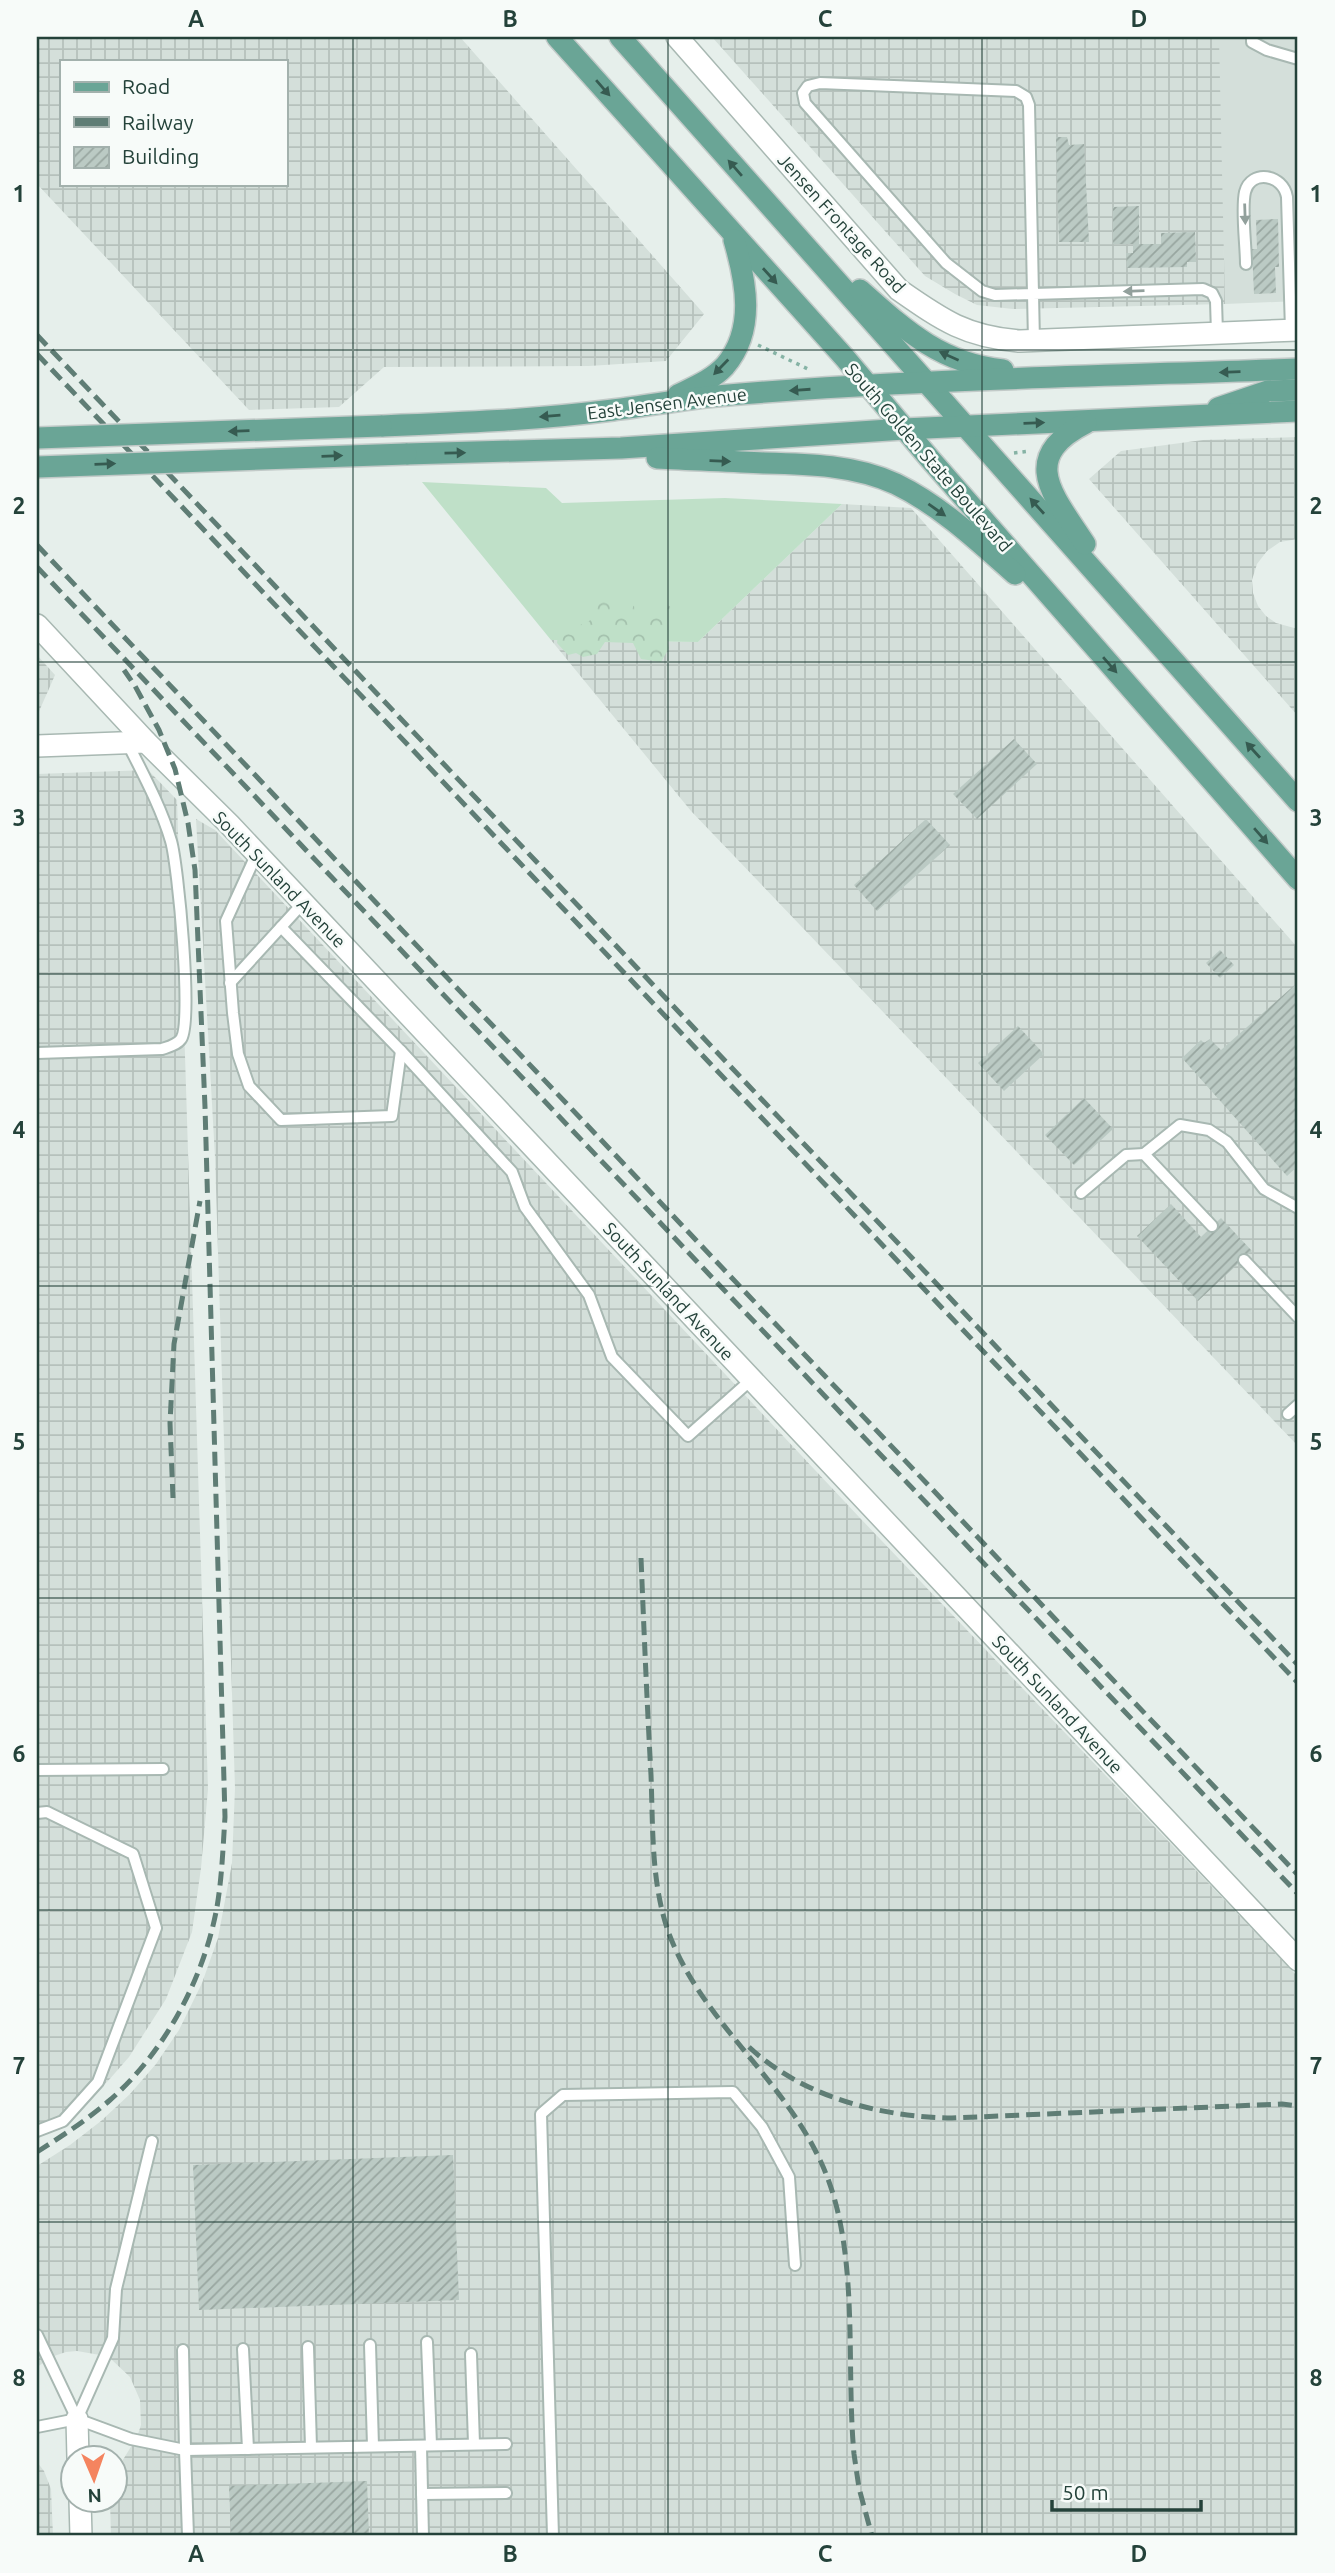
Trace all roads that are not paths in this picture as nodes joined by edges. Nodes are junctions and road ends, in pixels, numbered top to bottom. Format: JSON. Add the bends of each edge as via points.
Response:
{"nodes":[{"id":1,"x":557,"y":37,"type":"edge"},
{"id":2,"x":620,"y":37,"type":"edge"},
{"id":3,"x":677,"y":37,"type":"edge"},
{"id":4,"x":1252,"y":37,"type":"edge"},
{"id":5,"x":1298,"y":59,"type":"edge"},
{"id":6,"x":769,"y":206,"type":"junction"},
{"id":7,"x":732,"y":234,"type":"junction"},
{"id":8,"x":1246,"y":264,"type":"dead end"},
{"id":9,"x":1033,"y":294,"type":"junction"},
{"id":10,"x":1295,"y":330,"type":"edge"},
{"id":11,"x":1217,"y":333,"type":"junction"},
{"id":12,"x":1034,"y":341,"type":"junction"},
{"id":13,"x":1298,"y":369,"type":"edge"},
{"id":14,"x":1088,"y":376,"type":"junction"},
{"id":15,"x":929,"y":383,"type":"junction"},
{"id":16,"x":869,"y":386,"type":"junction"},
{"id":17,"x":1298,"y":390,"type":"edge"},
{"id":18,"x":665,"y":401,"type":"junction"},
{"id":19,"x":1298,"y":411,"type":"edge"},
{"id":20,"x":1193,"y":417,"type":"junction"},
{"id":21,"x":1090,"y":421,"type":"junction"},
{"id":22,"x":966,"y":426,"type":"junction"},
{"id":23,"x":905,"y":429,"type":"junction"},
{"id":24,"x":37,"y":438,"type":"edge"},
{"id":25,"x":505,"y":453,"type":"junction"},
{"id":26,"x":37,"y":467,"type":"edge"},
{"id":27,"x":1122,"y":601,"type":"junction"},
{"id":28,"x":37,"y":625,"type":"edge"},
{"id":29,"x":1078,"y":629,"type":"junction"},
{"id":30,"x":136,"y":742,"type":"junction"},
{"id":31,"x":37,"y":746,"type":"edge"},
{"id":32,"x":1298,"y":801,"type":"edge"},
{"id":33,"x":257,"y":853,"type":"junction"},
{"id":34,"x":1298,"y":878,"type":"edge"},
{"id":35,"x":303,"y":903,"type":"junction"},
{"id":36,"x":281,"y":927,"type":"junction"},
{"id":37,"x":230,"y":983,"type":"junction"},
{"id":38,"x":401,"y":1051,"type":"junction"},
{"id":39,"x":37,"y":1053,"type":"edge"},
{"id":40,"x":1144,"y":1154,"type":"junction"},
{"id":41,"x":1081,"y":1193,"type":"dead end"},
{"id":42,"x":1298,"y":1208,"type":"edge"},
{"id":43,"x":1212,"y":1226,"type":"dead end"},
{"id":44,"x":1244,"y":1260,"type":"dead end"},
{"id":45,"x":1298,"y":1317,"type":"edge"},
{"id":46,"x":752,"y":1379,"type":"junction"},
{"id":47,"x":1298,"y":1405,"type":"edge"},
{"id":48,"x":1288,"y":1414,"type":"dead end"},
{"id":49,"x":163,"y":1769,"type":"dead end"},
{"id":50,"x":37,"y":1770,"type":"edge"},
{"id":51,"x":37,"y":1813,"type":"edge"},
{"id":52,"x":1298,"y":1960,"type":"edge"},
{"id":53,"x":37,"y":2131,"type":"edge"},
{"id":54,"x":152,"y":2141,"type":"dead end"},
{"id":55,"x":795,"y":2265,"type":"dead end"},
{"id":56,"x":37,"y":2335,"type":"edge"},
{"id":57,"x":427,"y":2342,"type":"dead end"},
{"id":58,"x":370,"y":2344,"type":"dead end"},
{"id":59,"x":308,"y":2347,"type":"dead end"},
{"id":60,"x":243,"y":2349,"type":"dead end"},
{"id":61,"x":183,"y":2350,"type":"dead end"},
{"id":62,"x":471,"y":2354,"type":"dead end"},
{"id":63,"x":77,"y":2419,"type":"junction"},
{"id":64,"x":37,"y":2427,"type":"edge"},
{"id":65,"x":78,"y":2444,"type":"edge"},
{"id":66,"x":474,"y":2444,"type":"junction"},
{"id":67,"x":506,"y":2444,"type":"dead end"},
{"id":68,"x":426,"y":2445,"type":"junction"},
{"id":69,"x":373,"y":2446,"type":"junction"},
{"id":70,"x":311,"y":2447,"type":"junction"},
{"id":71,"x":248,"y":2449,"type":"junction"},
{"id":72,"x":185,"y":2450,"type":"junction"},
{"id":73,"x":506,"y":2493,"type":"dead end"},
{"id":74,"x":422,"y":2494,"type":"junction"},
{"id":75,"x":81,"y":2514,"type":"edge"},
{"id":76,"x":82,"y":2536,"type":"edge"},
{"id":77,"x":188,"y":2536,"type":"edge"},
{"id":78,"x":423,"y":2536,"type":"edge"},
{"id":79,"x":553,"y":2536,"type":"edge"}],
"edges":[{"from":1,"to":7,"type":"main road","name":"South Golden State Boulevard","one_way":true},
{"from":6,"to":2,"type":"main road","one_way":true},
{"from":3,"to":12,"type":"street","name":"Jensen Frontage Road","via":[[899,290],[972,334]]},
{"from":4,"to":5,"type":"lane","via":[[1252,42],[1267,50]]},
{"from":14,"to":6,"type":"main road","one_way":true,"via":[[985,368],[940,352],[911,334]]},
{"from":6,"to":15,"type":"main road"},
{"from":7,"to":16,"type":"main road","name":"South Golden State Boulevard","one_way":true},
{"from":7,"to":18,"type":"main road","one_way":true,"via":[[742,266],[746,310],[736,350],[708,380]]},
{"from":10,"to":8,"type":"lane","one_way":true,"via":[[1287,197],[1276,178],[1263,177],[1247,188]]},
{"from":9,"to":9,"type":"lane","via":[[1026,97],[1016,91],[808,86],[803,93],[805,103],[946,264],[982,291]]},
{"from":11,"to":9,"type":"lane","one_way":true,"via":[[1216,301],[1203,289]]},
{"from":9,"to":12,"type":"lane"},
{"from":10,"to":11,"type":"street","name":"Jensen Frontage Road"},
{"from":11,"to":12,"type":"street","name":"Jensen Frontage Road"},
{"from":13,"to":14,"type":"main road","name":"East Jensen Avenue","one_way":true},
{"from":14,"to":15,"type":"main road","name":"East Jensen Avenue"},
{"from":15,"to":16,"type":"main road","name":"East Jensen Avenue"},
{"from":15,"to":22,"type":"main road"},
{"from":16,"to":18,"type":"main road","name":"East Jensen Avenue","one_way":true},
{"from":16,"to":23,"type":"main road","name":"South Golden State Boulevard"},
{"from":17,"to":20,"type":"main road","via":[[1268,391]]},
{"from":18,"to":24,"type":"main road","name":"East Jensen Avenue","one_way":true,"bridge":true,"via":[[549,416],[380,426]]},
{"from":19,"to":20,"type":"main road","name":"East Jensen Avenue"},
{"from":20,"to":21,"type":"main road","name":"East Jensen Avenue"},
{"from":22,"to":21,"type":"main road","name":"East Jensen Avenue","one_way":true},
{"from":21,"to":27,"type":"main road","via":[[1052,449],[1049,485]]},
{"from":22,"to":23,"type":"main road","name":"East Jensen Avenue"},
{"from":27,"to":22,"type":"main road","one_way":true},
{"from":23,"to":25,"type":"main road","name":"East Jensen Avenue"},
{"from":23,"to":29,"type":"main road","name":"South Golden State Boulevard"},
{"from":26,"to":25,"type":"main road","name":"East Jensen Avenue","one_way":true,"bridge":true},
{"from":25,"to":29,"type":"main road","one_way":true,"via":[[810,464],[873,475],[911,492],[965,530]]},
{"from":32,"to":27,"type":"main road","one_way":true},
{"from":28,"to":30,"type":"street","name":"South Sunland Avenue"},
{"from":29,"to":34,"type":"main road","name":"South Golden State Boulevard","one_way":true},
{"from":30,"to":31,"type":"street"},
{"from":30,"to":33,"type":"street","name":"South Sunland Avenue"},
{"from":30,"to":39,"type":"lane","via":[[174,854],[186,1005],[184,1033],[174,1045],[162,1049]]},
{"from":33,"to":35,"type":"street","name":"South Sunland Avenue"},
{"from":33,"to":37,"type":"lane","via":[[226,921]]},
{"from":35,"to":36,"type":"lane"},
{"from":35,"to":46,"type":"street","name":"South Sunland Avenue"},
{"from":36,"to":37,"type":"lane"},
{"from":36,"to":38,"type":"lane"},
{"from":37,"to":38,"type":"lane","via":[[238,1054],[249,1086],[281,1120],[392,1116]]},
{"from":38,"to":46,"type":"lane","via":[[512,1172],[525,1207],[589,1295],[612,1357],[688,1436]]},
{"from":40,"to":41,"type":"lane","via":[[1126,1155]]},
{"from":40,"to":42,"type":"lane","via":[[1180,1125],[1209,1130],[1227,1142],[1264,1189]]},
{"from":40,"to":43,"type":"lane"},
{"from":44,"to":45,"type":"lane"},
{"from":46,"to":52,"type":"street","name":"South Sunland Avenue"},
{"from":47,"to":48,"type":"lane"},
{"from":49,"to":50,"type":"lane"},
{"from":51,"to":53,"type":"lane","via":[[47,1812],[133,1854],[156,1928],[98,2082],[63,2121]]},
{"from":54,"to":63,"type":"lane","via":[[116,2289],[113,2339]]},
{"from":55,"to":79,"type":"lane","via":[[789,2177],[762,2127],[733,2092],[563,2095],[541,2114]]},
{"from":56,"to":63,"type":"lane"},
{"from":57,"to":68,"type":"lane"},
{"from":58,"to":69,"type":"lane"},
{"from":59,"to":70,"type":"lane"},
{"from":60,"to":71,"type":"lane"},
{"from":61,"to":72,"type":"lane"},
{"from":62,"to":66,"type":"lane"},
{"from":63,"to":64,"type":"lane"},
{"from":63,"to":65,"type":"street"},
{"from":63,"to":72,"type":"lane","via":[[131,2439]]},
{"from":66,"to":67,"type":"lane"},
{"from":66,"to":68,"type":"lane"},
{"from":68,"to":69,"type":"lane"},
{"from":68,"to":74,"type":"lane"},
{"from":69,"to":70,"type":"lane"},
{"from":70,"to":71,"type":"lane"},
{"from":71,"to":72,"type":"lane"},
{"from":72,"to":77,"type":"lane"},
{"from":73,"to":74,"type":"lane"},
{"from":74,"to":78,"type":"lane"},
{"from":75,"to":76,"type":"street"}]}
